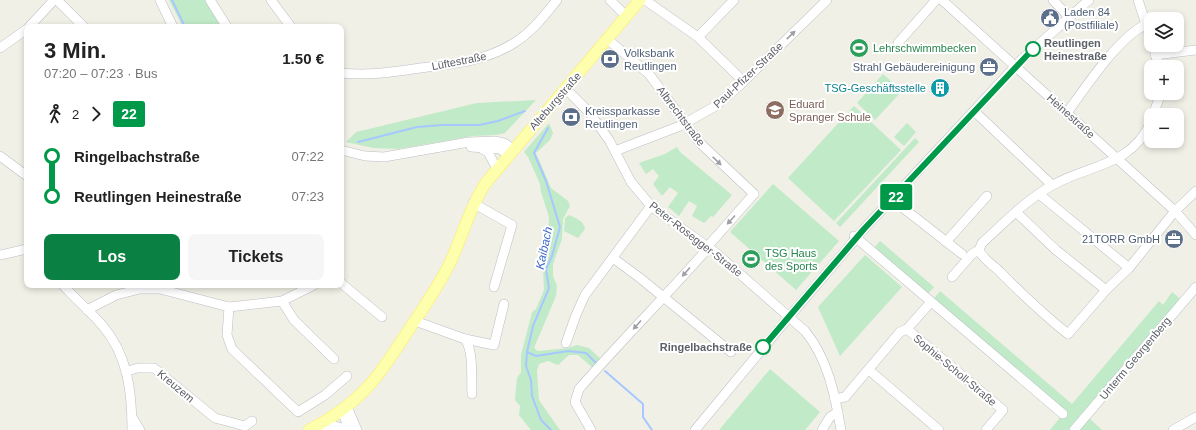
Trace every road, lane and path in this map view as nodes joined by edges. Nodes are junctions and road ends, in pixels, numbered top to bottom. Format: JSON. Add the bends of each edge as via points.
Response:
{"nodes":[{"id":1,"x":56,"y":0,"type":"edge"},
{"id":2,"x":160,"y":0,"type":"edge"},
{"id":3,"x":210,"y":0,"type":"edge"},
{"id":4,"x":271,"y":0,"type":"edge"},
{"id":5,"x":557,"y":0,"type":"edge"},
{"id":6,"x":610,"y":0,"type":"edge"},
{"id":7,"x":640,"y":0,"type":"edge"},
{"id":8,"x":645,"y":0,"type":"edge"},
{"id":9,"x":734,"y":0,"type":"edge"},
{"id":10,"x":826,"y":0,"type":"edge"},
{"id":11,"x":936,"y":0,"type":"edge"},
{"id":12,"x":942,"y":0,"type":"edge"},
{"id":13,"x":1053,"y":0,"type":"edge"},
{"id":14,"x":1089,"y":0,"type":"edge"},
{"id":15,"x":1138,"y":0,"type":"edge"},
{"id":16,"x":626,"y":16,"type":"junction"},
{"id":17,"x":1144,"y":16,"type":"edge"},
{"id":18,"x":1069,"y":17,"type":"junction"},
{"id":19,"x":33,"y":24,"type":"edge"},
{"id":20,"x":81,"y":24,"type":"edge"},
{"id":21,"x":172,"y":24,"type":"edge"},
{"id":22,"x":224,"y":24,"type":"edge"},
{"id":23,"x":289,"y":24,"type":"edge"},
{"id":24,"x":1144,"y":26,"type":"edge"},
{"id":25,"x":24,"y":31,"type":"edge"},
{"id":26,"x":698,"y":37,"type":"junction"},
{"id":27,"x":607,"y":39,"type":"junction"},
{"id":28,"x":898,"y":43,"type":"dead end"},
{"id":29,"x":0,"y":48,"type":"edge"},
{"id":30,"x":1196,"y":50,"type":"edge"},
{"id":31,"x":1155,"y":52,"type":"edge"},
{"id":32,"x":1156,"y":56,"type":"junction"},
{"id":33,"x":1157,"y":60,"type":"edge"},
{"id":34,"x":1015,"y":66,"type":"junction"},
{"id":35,"x":344,"y":73,"type":"edge"},
{"id":36,"x":743,"y":81,"type":"junction"},
{"id":37,"x":566,"y":89,"type":"junction"},
{"id":38,"x":974,"y":110,"type":"junction"},
{"id":39,"x":1067,"y":113,"type":"junction"},
{"id":40,"x":685,"y":124,"type":"junction"},
{"id":41,"x":1144,"y":133,"type":"edge"},
{"id":42,"x":454,"y":145,"type":"junction"},
{"id":43,"x":480,"y":147,"type":"junction"},
{"id":44,"x":344,"y":151,"type":"edge"},
{"id":45,"x":614,"y":151,"type":"junction"},
{"id":46,"x":511,"y":152,"type":"junction"},
{"id":47,"x":0,"y":156,"type":"edge"},
{"id":48,"x":1118,"y":158,"type":"junction"},
{"id":49,"x":497,"y":168,"type":"junction"},
{"id":50,"x":24,"y":174,"type":"edge"},
{"id":51,"x":1052,"y":185,"type":"junction"},
{"id":52,"x":1196,"y":191,"type":"edge"},
{"id":53,"x":1040,"y":194,"type":"junction"},
{"id":54,"x":987,"y":196,"type":"dead end"},
{"id":55,"x":893,"y":200,"type":"junction"},
{"id":56,"x":473,"y":203,"type":"junction"},
{"id":57,"x":651,"y":206,"type":"junction"},
{"id":58,"x":1175,"y":211,"type":"junction"},
{"id":59,"x":1016,"y":212,"type":"junction"},
{"id":60,"x":1196,"y":235,"type":"edge"},
{"id":61,"x":855,"y":237,"type":"junction"},
{"id":62,"x":946,"y":242,"type":"junction"},
{"id":63,"x":708,"y":247,"type":"junction"},
{"id":64,"x":24,"y":250,"type":"edge"},
{"id":65,"x":979,"y":250,"type":"junction"},
{"id":66,"x":962,"y":254,"type":"dead end"},
{"id":67,"x":0,"y":255,"type":"edge"},
{"id":68,"x":613,"y":258,"type":"junction"},
{"id":69,"x":1129,"y":268,"type":"junction"},
{"id":70,"x":952,"y":277,"type":"dead end"},
{"id":71,"x":344,"y":285,"type":"edge"},
{"id":72,"x":1196,"y":287,"type":"edge"},
{"id":73,"x":66,"y":288,"type":"edge"},
{"id":74,"x":308,"y":288,"type":"edge"},
{"id":75,"x":494,"y":288,"type":"dead end"},
{"id":76,"x":1106,"y":290,"type":"junction"},
{"id":77,"x":664,"y":298,"type":"junction"},
{"id":78,"x":282,"y":301,"type":"junction"},
{"id":79,"x":930,"y":303,"type":"dead end"},
{"id":80,"x":504,"y":304,"type":"dead end"},
{"id":81,"x":229,"y":306,"type":"junction"},
{"id":82,"x":87,"y":310,"type":"junction"},
{"id":83,"x":382,"y":317,"type":"dead end"},
{"id":84,"x":788,"y":317,"type":"junction"},
{"id":85,"x":415,"y":321,"type":"junction"},
{"id":86,"x":906,"y":329,"type":"junction"},
{"id":87,"x":466,"y":339,"type":"junction"},
{"id":88,"x":566,"y":343,"type":"dead end"},
{"id":89,"x":731,"y":352,"type":"dead end"},
{"id":90,"x":334,"y":359,"type":"dead end"},
{"id":91,"x":870,"y":370,"type":"junction"},
{"id":92,"x":127,"y":371,"type":"junction"},
{"id":93,"x":347,"y":376,"type":"dead end"},
{"id":94,"x":472,"y":394,"type":"dead end"},
{"id":95,"x":834,"y":399,"type":"junction"},
{"id":96,"x":345,"y":409,"type":"junction"},
{"id":97,"x":838,"y":412,"type":"junction"},
{"id":98,"x":1063,"y":414,"type":"dead end"},
{"id":99,"x":132,"y":417,"type":"junction"},
{"id":100,"x":1196,"y":417,"type":"edge"},
{"id":101,"x":252,"y":421,"type":"dead end"},
{"id":102,"x":132,"y":430,"type":"edge"},
{"id":103,"x":140,"y":430,"type":"edge"},
{"id":104,"x":310,"y":430,"type":"edge"},
{"id":105,"x":348,"y":430,"type":"edge"},
{"id":106,"x":357,"y":430,"type":"edge"},
{"id":107,"x":592,"y":430,"type":"edge"},
{"id":108,"x":695,"y":430,"type":"edge"},
{"id":109,"x":822,"y":430,"type":"edge"},
{"id":110,"x":840,"y":430,"type":"edge"},
{"id":111,"x":939,"y":430,"type":"edge"},
{"id":112,"x":986,"y":430,"type":"edge"},
{"id":113,"x":1074,"y":430,"type":"edge"},
{"id":114,"x":1173,"y":430,"type":"edge"}],
"edges":[{"from":1,"to":19,"type":"street"},
{"from":1,"to":20,"type":"street"},
{"from":2,"to":21,"type":"street"},
{"from":3,"to":22,"type":"street"},
{"from":4,"to":23,"type":"street"},
{"from":5,"to":35,"type":"street","name":"Lüftestraße","via":[[526,35],[486,57],[372,75]]},
{"from":6,"to":16,"type":"street"},
{"from":7,"to":16,"type":"main road","name":"Alteburgstraße"},
{"from":8,"to":26,"type":"street"},
{"from":9,"to":26,"type":"street"},
{"from":36,"to":10,"type":"street","name":"Paul-Pfizer-Straße","one_way":true},
{"from":11,"to":28,"type":"street"},
{"from":12,"to":34,"type":"street","name":"Heinestraße"},
{"from":13,"to":18,"type":"street"},
{"from":14,"to":18,"type":"street"},
{"from":15,"to":17,"type":"street"},
{"from":16,"to":27,"type":"main road","name":"Alteburgstraße"},
{"from":18,"to":34,"type":"street"},
{"from":24,"to":39,"type":"street","via":[[1129,37],[1102,65]]},
{"from":25,"to":29,"type":"street"},
{"from":26,"to":36,"type":"street"},
{"from":27,"to":37,"type":"main road","name":"Alteburgstraße"},
{"from":27,"to":40,"type":"street","name":"Albrechtstraße","via":[[649,74]]},
{"from":30,"to":32,"type":"street"},
{"from":31,"to":32,"type":"street"},
{"from":32,"to":33,"type":"street"},
{"from":34,"to":38,"type":"street"},
{"from":34,"to":39,"type":"street","name":"Heinestraße"},
{"from":36,"to":40,"type":"street","name":"Paul-Pfizer-Straße","via":[[714,107]]},
{"from":37,"to":45,"type":"street","name":"Peter-Rosegger-Straße","via":[[585,106]]},
{"from":37,"to":46,"type":"main road","name":"Alteburgstraße"},
{"from":38,"to":51,"type":"street"},
{"from":38,"to":55,"type":"street"},
{"from":39,"to":48,"type":"street","name":"Heinestraße"},
{"from":40,"to":45,"type":"street","name":"Paul-Pfizer-Straße"},
{"from":40,"to":63,"type":"street","name":"Albrechtstraße","one_way":true,"via":[[710,154],[754,194]]},
{"from":41,"to":48,"type":"street","via":[[1140,140]]},
{"from":42,"to":43,"type":"street"},
{"from":42,"to":44,"type":"street","via":[[384,156],[365,156]]},
{"from":42,"to":46,"type":"street","via":[[496,141],[504,143]]},
{"from":43,"to":46,"type":"street"},
{"from":43,"to":49,"type":"street","via":[[488,152]]},
{"from":45,"to":57,"type":"street","name":"Peter-Rosegger-Straße","via":[[631,182]]},
{"from":46,"to":49,"type":"main road","name":"Alteburgstraße"},
{"from":47,"to":50,"type":"street"},
{"from":48,"to":51,"type":"street"},
{"from":48,"to":58,"type":"street","name":"Heinestraße"},
{"from":49,"to":56,"type":"main road","name":"Alteburgstraße"},
{"from":51,"to":53,"type":"street"},
{"from":52,"to":58,"type":"street"},
{"from":53,"to":59,"type":"street"},
{"from":53,"to":69,"type":"street"},
{"from":54,"to":62,"type":"street"},
{"from":55,"to":61,"type":"street"},
{"from":55,"to":62,"type":"street"},
{"from":56,"to":75,"type":"street","via":[[512,225]]},
{"from":56,"to":85,"type":"main road","name":"Alteburgstraße","via":[[448,265]]},
{"from":57,"to":63,"type":"street","name":"Peter-Rosegger-Straße"},
{"from":57,"to":68,"type":"street"},
{"from":58,"to":60,"type":"street","name":"Heinestraße"},
{"from":58,"to":69,"type":"street"},
{"from":59,"to":65,"type":"street","via":[[982,243]]},
{"from":59,"to":76,"type":"street","via":[[1056,250]]},
{"from":61,"to":84,"type":"street"},
{"from":61,"to":98,"type":"street"},
{"from":62,"to":66,"type":"street"},
{"from":63,"to":77,"type":"street","one_way":true},
{"from":63,"to":84,"type":"street","name":"Peter-Rosegger-Straße"},
{"from":64,"to":67,"type":"street"},
{"from":65,"to":70,"type":"street"},
{"from":65,"to":76,"type":"street","via":[[1019,293],[1068,334]]},
{"from":68,"to":77,"type":"street"},
{"from":68,"to":88,"type":"street","via":[[580,304]]},
{"from":69,"to":76,"type":"street"},
{"from":71,"to":83,"type":"street"},
{"from":72,"to":113,"type":"street","name":"Unterm Georgenberg"},
{"from":73,"to":82,"type":"street"},
{"from":74,"to":78,"type":"street"},
{"from":77,"to":89,"type":"street"},
{"from":77,"to":107,"type":"street","one_way":true,"via":[[576,393],[577,408]]},
{"from":78,"to":81,"type":"street"},
{"from":78,"to":90,"type":"street","via":[[294,320]]},
{"from":79,"to":86,"type":"street","name":"Sophie-Scholl-Straße"},
{"from":80,"to":87,"type":"street","via":[[494,345]]},
{"from":81,"to":82,"type":"street","via":[[160,289],[140,289],[116,295]]},
{"from":81,"to":93,"type":"street","via":[[227,335],[232,349],[298,412],[325,395]]},
{"from":82,"to":92,"type":"street","via":[[113,340]]},
{"from":84,"to":95,"type":"street","name":"Peter-Rosegger-Straße","via":[[814,342],[829,375]]},
{"from":84,"to":108,"type":"street"},
{"from":85,"to":87,"type":"street"},
{"from":85,"to":96,"type":"main road","name":"Alteburgstraße","via":[[381,373]]},
{"from":86,"to":91,"type":"street","name":"Sophie-Scholl-Straße","via":[[900,332]]},
{"from":86,"to":112,"type":"street","name":"Sophie-Scholl-Straße","via":[[1003,410]]},
{"from":87,"to":94,"type":"street","via":[[471,362]]},
{"from":91,"to":95,"type":"street","name":"Sophie-Scholl-Straße","via":[[845,397]]},
{"from":91,"to":111,"type":"street"},
{"from":92,"to":99,"type":"street"},
{"from":92,"to":101,"type":"street","name":"Kreuzem","via":[[154,368],[210,414],[221,420],[245,426]]},
{"from":95,"to":97,"type":"street","name":"Peter-Rosegger-Straße"},
{"from":96,"to":104,"type":"main road","name":"Alteburgstraße"},
{"from":96,"to":105,"type":"street"},
{"from":96,"to":106,"type":"street"},
{"from":97,"to":109,"type":"street","via":[[828,420]]},
{"from":97,"to":110,"type":"street","name":"Peter-Rosegger-Straße"},
{"from":99,"to":102,"type":"street"},
{"from":99,"to":103,"type":"street"},
{"from":100,"to":114,"type":"street"},
{"from":104,"to":105,"type":"street","via":[[332,426]]}]}
